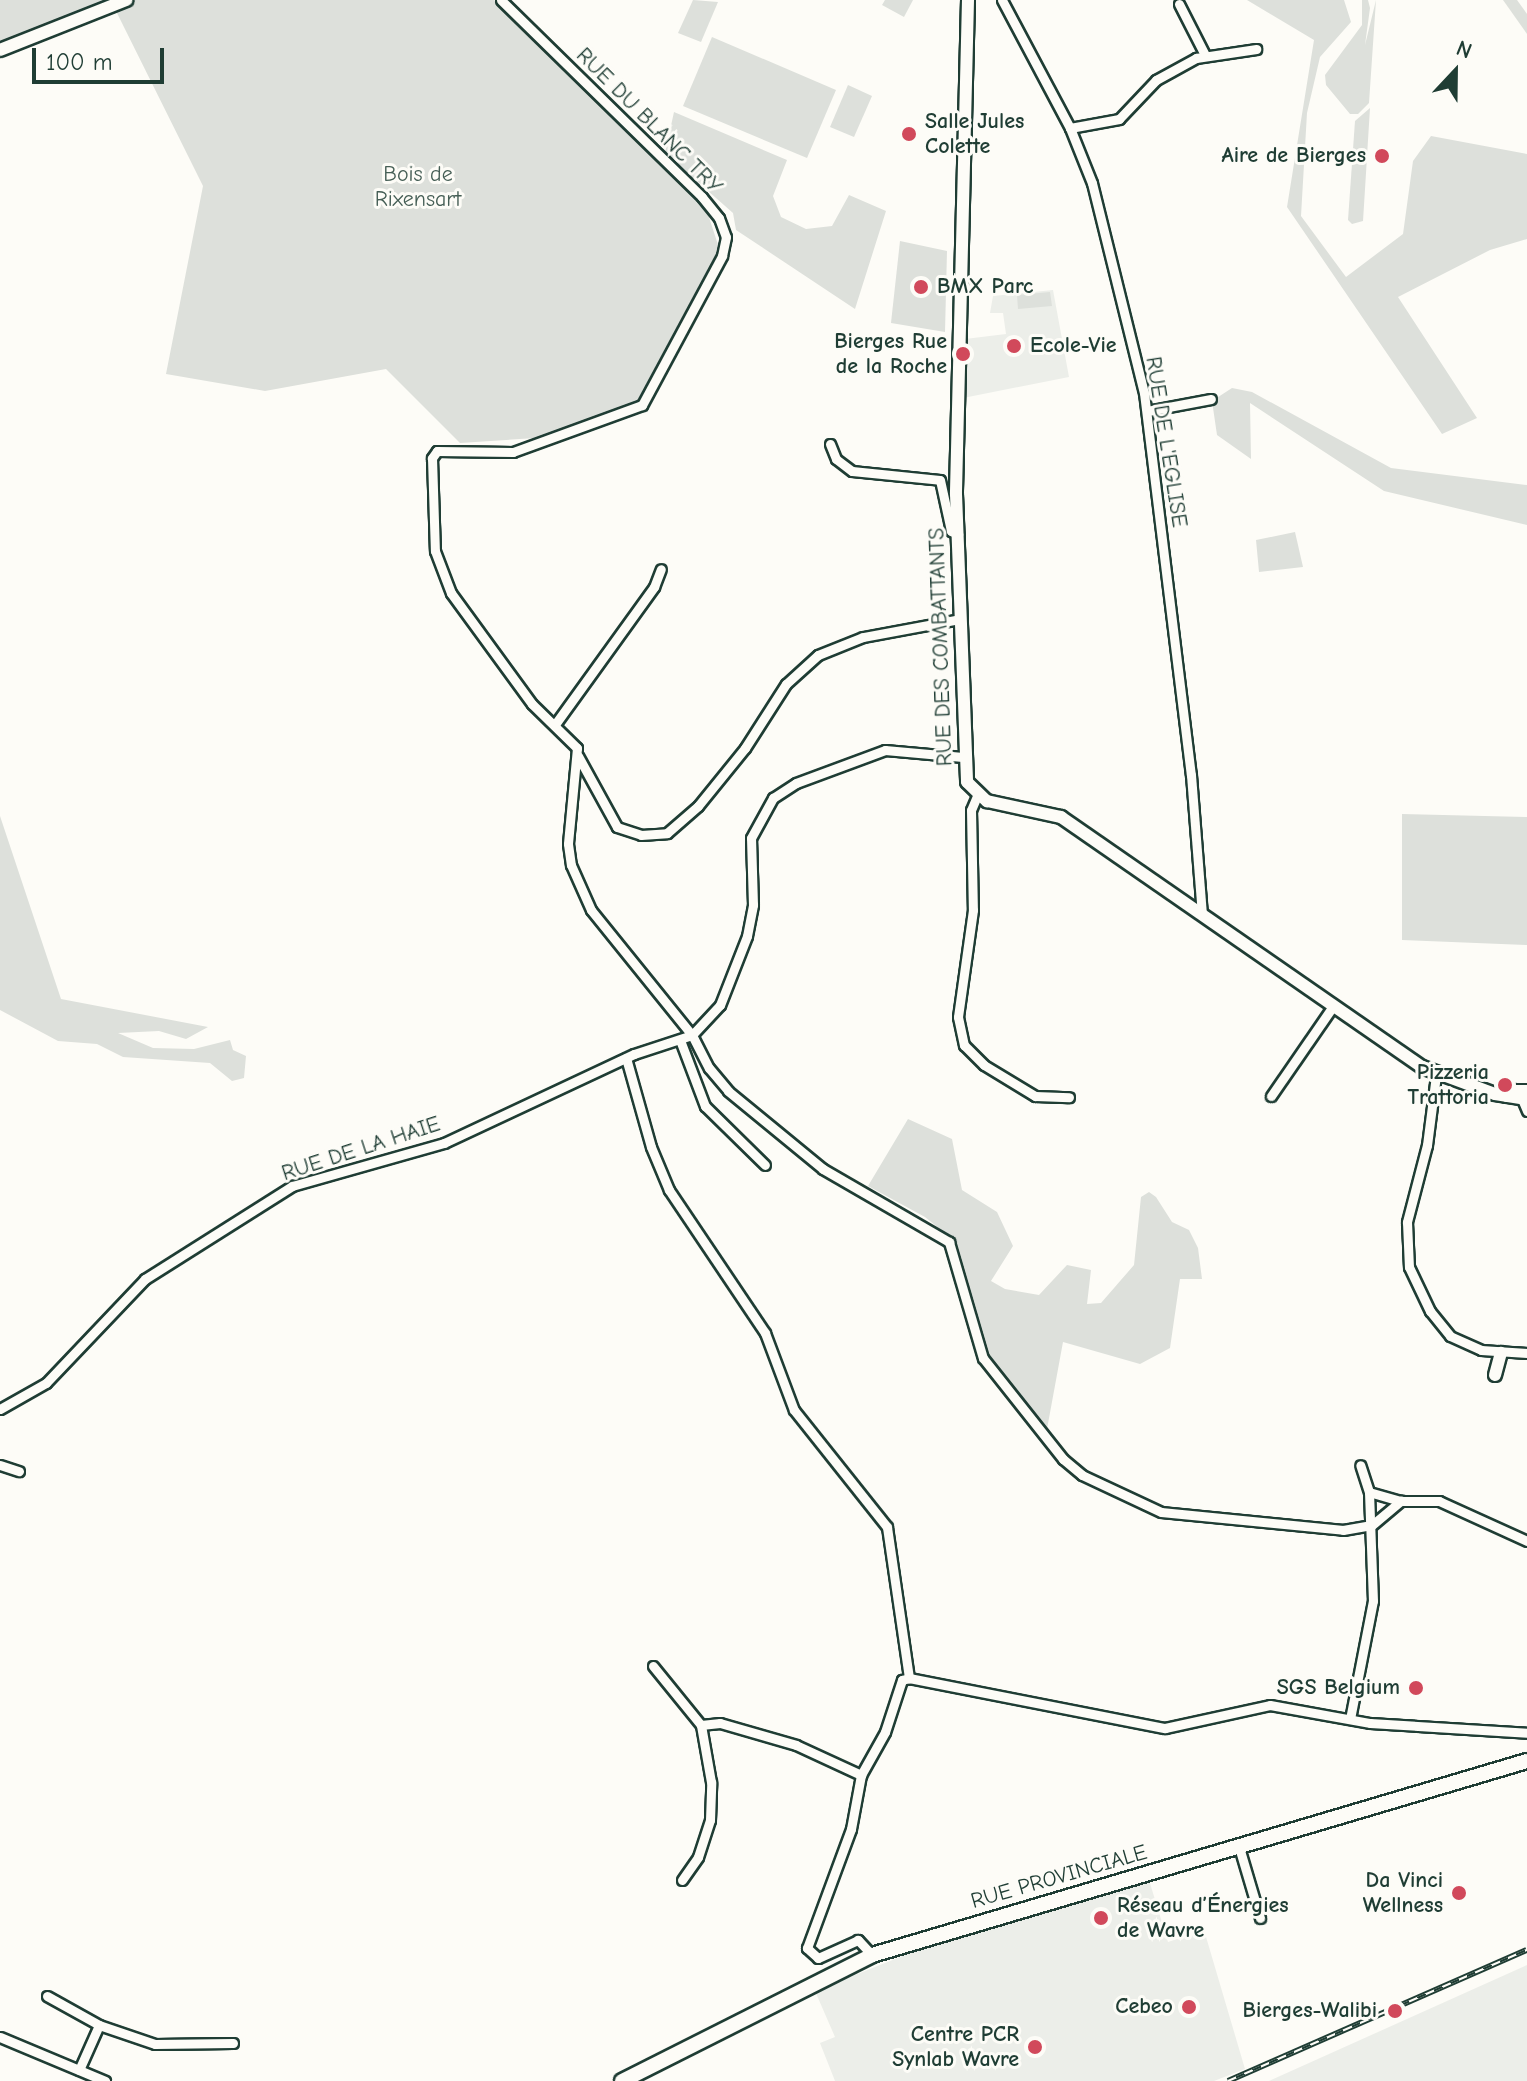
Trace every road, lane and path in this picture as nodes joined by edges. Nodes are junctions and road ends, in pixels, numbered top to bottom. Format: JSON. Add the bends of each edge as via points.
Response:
{"nodes":[{"id":1,"x":126,"y":0,"type":"edge"},
{"id":2,"x":501,"y":0,"type":"edge"},
{"id":3,"x":968,"y":0,"type":"edge"},
{"id":4,"x":1002,"y":0,"type":"edge"},
{"id":5,"x":1179,"y":4,"type":"dead end"},
{"id":6,"x":1256,"y":49,"type":"dead end"},
{"id":7,"x":0,"y":50,"type":"edge"},
{"id":8,"x":1205,"y":55,"type":"junction"},
{"id":9,"x":1070,"y":128,"type":"junction"},
{"id":10,"x":1211,"y":399,"type":"dead end"},
{"id":11,"x":1147,"y":411,"type":"junction"},
{"id":12,"x":830,"y":444,"type":"dead end"},
{"id":13,"x":958,"y":534,"type":"junction"},
{"id":14,"x":661,"y":569,"type":"dead end"},
{"id":15,"x":960,"y":619,"type":"junction"},
{"id":16,"x":556,"y":723,"type":"junction"},
{"id":17,"x":578,"y":756,"type":"junction"},
{"id":18,"x":963,"y":757,"type":"junction"},
{"id":19,"x":977,"y":796,"type":"junction"},
{"id":20,"x":1202,"y":914,"type":"junction"},
{"id":21,"x":1333,"y":1006,"type":"junction"},
{"id":22,"x":692,"y":1035,"type":"junction"},
{"id":23,"x":680,"y":1040,"type":"junction"},
{"id":24,"x":626,"y":1058,"type":"junction"},
{"id":25,"x":1436,"y":1075,"type":"junction"},
{"id":26,"x":1271,"y":1096,"type":"dead end"},
{"id":27,"x":1069,"y":1097,"type":"dead end"},
{"id":28,"x":1526,"y":1100,"type":"edge"},
{"id":29,"x":765,"y":1165,"type":"dead end"},
{"id":30,"x":1501,"y":1353,"type":"junction"},
{"id":31,"x":1527,"y":1353,"type":"edge"},
{"id":32,"x":1495,"y":1375,"type":"dead end"},
{"id":33,"x":0,"y":1409,"type":"edge"},
{"id":34,"x":0,"y":1465,"type":"edge"},
{"id":35,"x":1360,"y":1465,"type":"dead end"},
{"id":36,"x":19,"y":1471,"type":"dead end"},
{"id":37,"x":1369,"y":1492,"type":"junction"},
{"id":38,"x":1401,"y":1501,"type":"junction"},
{"id":39,"x":1372,"y":1525,"type":"junction"},
{"id":40,"x":1527,"y":1541,"type":"edge"},
{"id":41,"x":653,"y":1666,"type":"dead end"},
{"id":42,"x":909,"y":1678,"type":"junction"},
{"id":43,"x":1350,"y":1719,"type":"junction"},
{"id":44,"x":701,"y":1725,"type":"junction"},
{"id":45,"x":1527,"y":1733,"type":"edge"},
{"id":46,"x":1527,"y":1761,"type":"edge"},
{"id":47,"x":861,"y":1775,"type":"junction"},
{"id":48,"x":1239,"y":1847,"type":"junction"},
{"id":49,"x":682,"y":1880,"type":"dead end"},
{"id":50,"x":1260,"y":1918,"type":"dead end"},
{"id":51,"x":872,"y":1955,"type":"junction"},
{"id":52,"x":47,"y":1996,"type":"dead end"},
{"id":53,"x":99,"y":2025,"type":"junction"},
{"id":54,"x":0,"y":2037,"type":"edge"},
{"id":55,"x":233,"y":2043,"type":"dead end"},
{"id":56,"x":79,"y":2070,"type":"junction"},
{"id":57,"x":105,"y":2081,"type":"edge"},
{"id":58,"x":622,"y":2081,"type":"edge"}],
"edges":[{"from":1,"to":7,"type":"street"},
{"from":2,"to":16,"type":"street","name":"RUE DU BLANC TRY","via":[[702,197],[726,237],[722,256],[644,404],[513,452],[433,454],[433,541],[445,581],[525,694]]},
{"from":3,"to":13,"type":"street","name":"RUE DES COMBATTANTS"},
{"from":4,"to":9,"type":"street","name":"RUE DE L'EGLISE"},
{"from":5,"to":8,"type":"street"},
{"from":6,"to":8,"type":"street"},
{"from":8,"to":9,"type":"street","via":[[1156,80],[1119,119]]},
{"from":9,"to":11,"type":"street","name":"RUE DE L'EGLISE","via":[[1092,183]]},
{"from":10,"to":11,"type":"street"},
{"from":11,"to":20,"type":"street","name":"RUE DE L'EGLISE"},
{"from":12,"to":13,"type":"street","via":[[836,459],[852,471],[940,480],[951,531]]},
{"from":13,"to":15,"type":"street","name":"RUE DES COMBATTANTS"},
{"from":14,"to":16,"type":"street","via":[[654,587]]},
{"from":15,"to":17,"type":"street","via":[[863,637],[809,661],[786,684],[745,748],[698,806],[667,833],[641,835],[617,827]]},
{"from":15,"to":18,"type":"street","name":"RUE DES COMBATTANTS"},
{"from":16,"to":17,"type":"street"},
{"from":17,"to":22,"type":"street","via":[[568,844],[579,885],[591,910]]},
{"from":18,"to":19,"type":"street","name":"RUE DES COMBATTANTS","via":[[965,775]]},
{"from":18,"to":22,"type":"street","via":[[885,750],[796,783],[773,798],[749,847],[753,905],[747,936],[720,1005]]},
{"from":19,"to":20,"type":"street","via":[[1061,817]]},
{"from":19,"to":27,"type":"street","via":[[971,810],[973,910],[958,1017],[964,1045],[971,1056],[1035,1096]]},
{"from":20,"to":21,"type":"street"},
{"from":21,"to":25,"type":"street"},
{"from":21,"to":26,"type":"street"},
{"from":22,"to":23,"type":"street","name":"RUE DE LA HAIE"},
{"from":22,"to":39,"type":"street","via":[[719,1082],[806,1157],[877,1204],[949,1242],[983,1358],[1063,1459],[1082,1475],[1132,1502],[1185,1517],[1343,1530]]},
{"from":23,"to":24,"type":"street","name":"RUE DE LA HAIE"},
{"from":23,"to":29,"type":"street","via":[[705,1106]]},
{"from":24,"to":33,"type":"street","name":"RUE DE LA HAIE","via":[[444,1143],[281,1192],[145,1279],[46,1383]]},
{"from":24,"to":42,"type":"street","via":[[669,1190],[765,1333],[794,1410],[887,1527]]},
{"from":25,"to":28,"type":"street"},
{"from":25,"to":30,"type":"street","via":[[1432,1118],[1407,1222],[1409,1267],[1430,1311],[1450,1336]]},
{"from":30,"to":31,"type":"street"},
{"from":30,"to":32,"type":"street"},
{"from":34,"to":36,"type":"street"},
{"from":35,"to":37,"type":"street"},
{"from":37,"to":38,"type":"street"},
{"from":37,"to":39,"type":"street"},
{"from":38,"to":39,"type":"street"},
{"from":38,"to":40,"type":"street","via":[[1455,1506]]},
{"from":39,"to":43,"type":"street","via":[[1373,1601]]},
{"from":41,"to":44,"type":"street"},
{"from":42,"to":43,"type":"street","via":[[1165,1728],[1270,1705]]},
{"from":42,"to":47,"type":"street","via":[[902,1680],[885,1732]]},
{"from":43,"to":45,"type":"street"},
{"from":44,"to":47,"type":"street","via":[[720,1723],[796,1745]]},
{"from":44,"to":49,"type":"street","via":[[711,1782],[710,1820],[698,1857]]},
{"from":46,"to":48,"type":"main road","name":"RUE PROVINCIALE"},
{"from":47,"to":51,"type":"street","via":[[851,1829],[807,1948],[818,1958],[858,1940]]},
{"from":48,"to":50,"type":"street"},
{"from":48,"to":51,"type":"main road","name":"RUE PROVINCIALE"},
{"from":51,"to":58,"type":"main road","name":"RUE PROVINCIALE"},
{"from":52,"to":53,"type":"street"},
{"from":53,"to":55,"type":"street","via":[[155,2044]]},
{"from":53,"to":56,"type":"street"},
{"from":54,"to":56,"type":"street"},
{"from":56,"to":57,"type":"street"}]}
